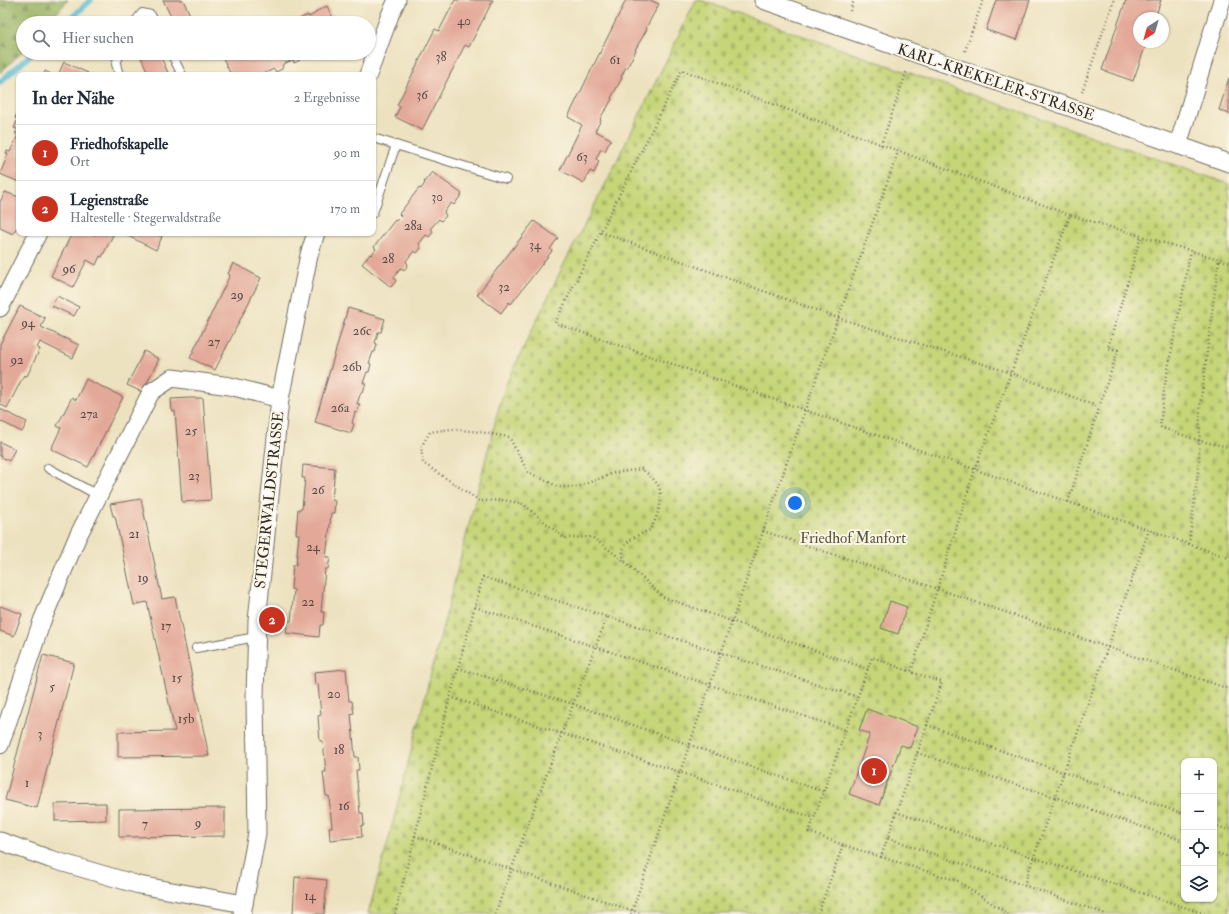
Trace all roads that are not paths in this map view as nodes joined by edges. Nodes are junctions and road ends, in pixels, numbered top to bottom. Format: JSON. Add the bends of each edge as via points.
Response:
{"nodes":[{"id":1,"x":397,"y":0,"type":"edge"},
{"id":2,"x":763,"y":0,"type":"edge"},
{"id":3,"x":1222,"y":0,"type":"edge"},
{"id":4,"x":781,"y":3,"type":"edge"},
{"id":5,"x":140,"y":16,"type":"edge"},
{"id":6,"x":152,"y":16,"type":"edge"},
{"id":7,"x":376,"y":53,"type":"edge"},
{"id":8,"x":117,"y":60,"type":"edge"},
{"id":9,"x":174,"y":60,"type":"edge"},
{"id":10,"x":374,"y":60,"type":"edge"},
{"id":11,"x":118,"y":72,"type":"edge"},
{"id":12,"x":180,"y":72,"type":"edge"},
{"id":13,"x":369,"y":72,"type":"edge"},
{"id":14,"x":376,"y":139,"type":"edge"},
{"id":15,"x":396,"y":145,"type":"junction"},
{"id":16,"x":1178,"y":145,"type":"junction"},
{"id":17,"x":1229,"y":162,"type":"edge"},
{"id":18,"x":506,"y":179,"type":"dead end"},
{"id":19,"x":376,"y":204,"type":"edge"},
{"id":20,"x":36,"y":236,"type":"edge"},
{"id":21,"x":315,"y":236,"type":"edge"},
{"id":22,"x":0,"y":308,"type":"edge"},
{"id":23,"x":280,"y":399,"type":"junction"},
{"id":24,"x":48,"y":468,"type":"dead end"},
{"id":25,"x":99,"y":496,"type":"junction"},
{"id":26,"x":256,"y":637,"type":"junction"},
{"id":27,"x":196,"y":648,"type":"dead end"},
{"id":28,"x":0,"y":745,"type":"edge"},
{"id":29,"x":0,"y":841,"type":"edge"},
{"id":30,"x":243,"y":909,"type":"edge"}],
"edges":[{"from":1,"to":7,"type":"street"},
{"from":2,"to":4,"type":"street","name":"KARL-KREKELER-STRASSE"},
{"from":3,"to":16,"type":"street"},
{"from":4,"to":16,"type":"street","name":"KARL-KREKELER-STRASSE"},
{"from":5,"to":6,"type":"lane","via":[[142,13]]},
{"from":8,"to":11,"type":"lane"},
{"from":9,"to":12,"type":"lane"},
{"from":10,"to":13,"type":"street"},
{"from":14,"to":15,"type":"lane"},
{"from":15,"to":18,"type":"lane"},
{"from":15,"to":19,"type":"lane"},
{"from":16,"to":17,"type":"street","name":"KARL-KREKELER-STRASSE"},
{"from":20,"to":22,"type":"street"},
{"from":21,"to":23,"type":"street","name":"STEGERWALDSTRASSE"},
{"from":23,"to":25,"type":"street","via":[[230,386],[172,378],[151,392]]},
{"from":23,"to":26,"type":"street","name":"STEGERWALDSTRASSE"},
{"from":24,"to":25,"type":"lane"},
{"from":25,"to":28,"type":"street","via":[[42,621]]},
{"from":26,"to":27,"type":"lane"},
{"from":26,"to":30,"type":"street","name":"STEGERWALDSTRASSE","via":[[257,833]]},
{"from":29,"to":30,"type":"street","via":[[50,859],[139,885]]}]}
